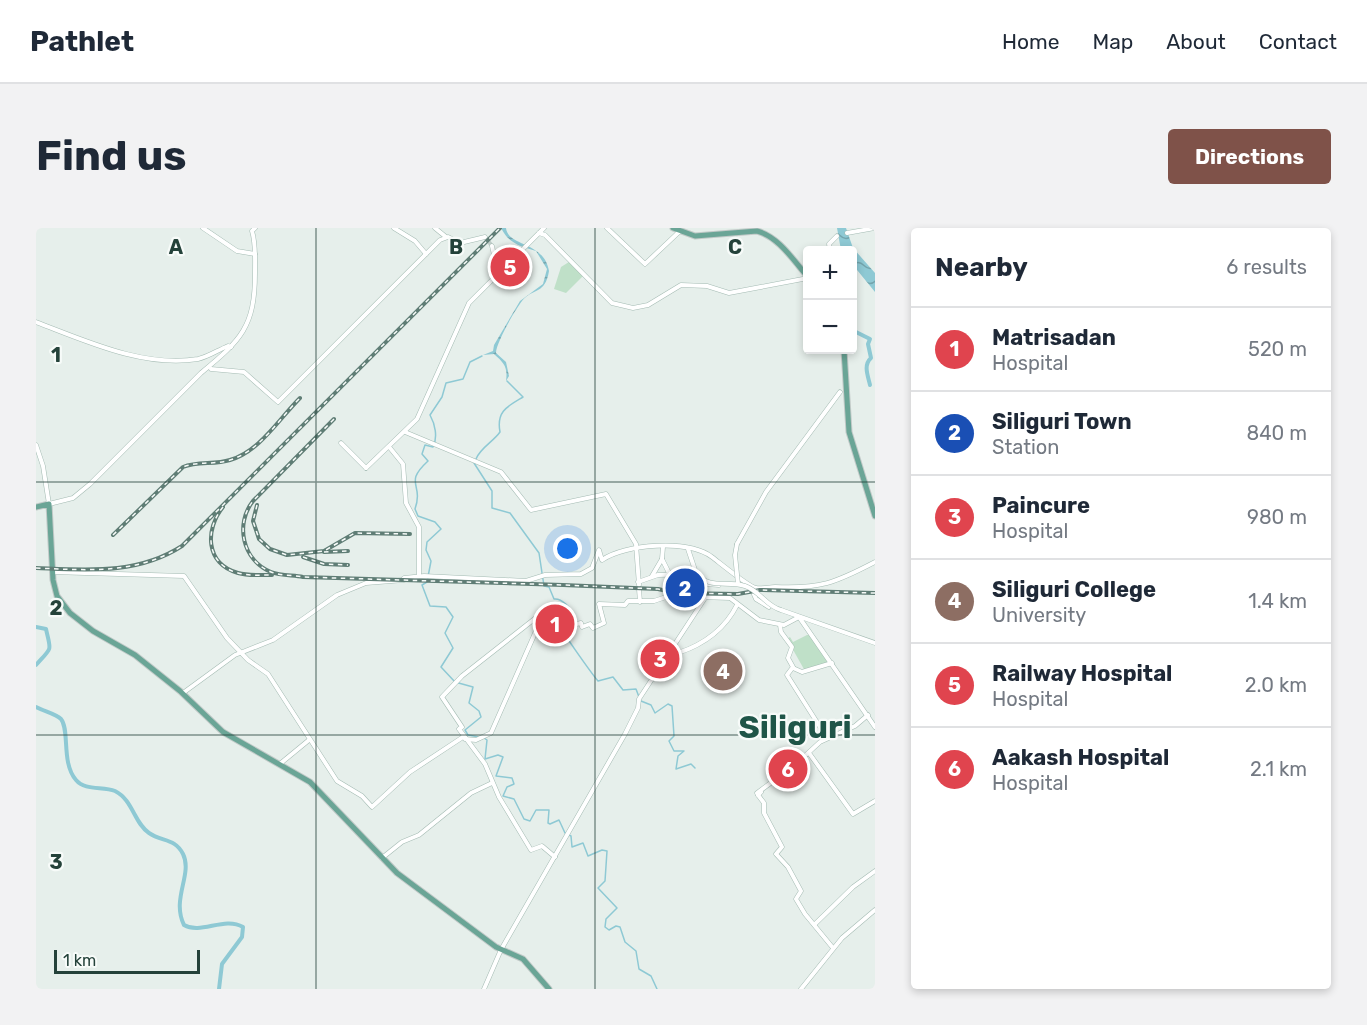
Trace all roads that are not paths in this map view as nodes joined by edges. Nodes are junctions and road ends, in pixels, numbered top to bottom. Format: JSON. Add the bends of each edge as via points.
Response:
{"nodes":[{"id":1,"x":203,"y":228,"type":"edge"},
{"id":2,"x":255,"y":228,"type":"edge"},
{"id":3,"x":394,"y":228,"type":"edge"},
{"id":4,"x":435,"y":228,"type":"edge"},
{"id":5,"x":544,"y":228,"type":"edge"},
{"id":6,"x":607,"y":228,"type":"edge"},
{"id":7,"x":875,"y":228,"type":"edge"},
{"id":8,"x":760,"y":229,"type":"edge"},
{"id":9,"x":678,"y":232,"type":"edge"},
{"id":10,"x":539,"y":233,"type":"junction"},
{"id":11,"x":848,"y":233,"type":"dead end"},
{"id":12,"x":837,"y":236,"type":"dead end"},
{"id":13,"x":446,"y":237,"type":"junction"},
{"id":14,"x":485,"y":237,"type":"dead end"},
{"id":15,"x":492,"y":246,"type":"tunnel mouth"},
{"id":16,"x":830,"y":246,"type":"edge"},
{"id":17,"x":255,"y":254,"type":"junction"},
{"id":18,"x":426,"y":254,"type":"junction"},
{"id":19,"x":505,"y":265,"type":"junction"},
{"id":20,"x":803,"y":271,"type":"edge"},
{"id":21,"x":803,"y":277,"type":"edge"},
{"id":22,"x":36,"y":322,"type":"edge"},
{"id":23,"x":231,"y":347,"type":"junction"},
{"id":24,"x":844,"y":354,"type":"edge"},
{"id":25,"x":210,"y":369,"type":"junction"},
{"id":26,"x":844,"y":391,"type":"junction"},
{"id":27,"x":406,"y":432,"type":"junction"},
{"id":28,"x":342,"y":444,"type":"dead end"},
{"id":29,"x":36,"y":445,"type":"edge"},
{"id":30,"x":389,"y":447,"type":"junction"},
{"id":31,"x":868,"y":492,"type":"junction"},
{"id":32,"x":48,"y":504,"type":"junction"},
{"id":33,"x":36,"y":507,"type":"edge"},
{"id":34,"x":875,"y":508,"type":"edge"},
{"id":35,"x":875,"y":516,"type":"edge"},
{"id":36,"x":637,"y":547,"type":"junction"},
{"id":37,"x":663,"y":547,"type":"junction"},
{"id":38,"x":688,"y":549,"type":"junction"},
{"id":39,"x":662,"y":559,"type":"junction"},
{"id":40,"x":875,"y":563,"type":"edge"},
{"id":41,"x":51,"y":572,"type":"junction"},
{"id":42,"x":669,"y":574,"type":"junction"},
{"id":43,"x":419,"y":576,"type":"dead end"},
{"id":44,"x":652,"y":576,"type":"junction"},
{"id":45,"x":738,"y":584,"type":"junction"},
{"id":46,"x":639,"y":586,"type":"junction"},
{"id":47,"x":752,"y":588,"type":"junction"},
{"id":48,"x":706,"y":598,"type":"junction"},
{"id":49,"x":640,"y":602,"type":"junction"},
{"id":50,"x":737,"y":605,"type":"junction"},
{"id":51,"x":788,"y":613,"type":"junction"},
{"id":52,"x":543,"y":614,"type":"junction"},
{"id":53,"x":800,"y":618,"type":"junction"},
{"id":54,"x":780,"y":625,"type":"junction"},
{"id":55,"x":875,"y":642,"type":"edge"},
{"id":56,"x":672,"y":649,"type":"junction"},
{"id":57,"x":241,"y":652,"type":"junction"},
{"id":58,"x":831,"y":664,"type":"junction"},
{"id":59,"x":793,"y":668,"type":"junction"},
{"id":60,"x":185,"y":694,"type":"junction"},
{"id":61,"x":868,"y":715,"type":"junction"},
{"id":62,"x":875,"y":726,"type":"edge"},
{"id":63,"x":464,"y":738,"type":"junction"},
{"id":64,"x":827,"y":738,"type":"junction"},
{"id":65,"x":309,"y":740,"type":"junction"},
{"id":66,"x":809,"y":753,"type":"junction"},
{"id":67,"x":281,"y":763,"type":"junction"},
{"id":68,"x":492,"y":783,"type":"junction"},
{"id":69,"x":318,"y":790,"type":"junction"},
{"id":70,"x":875,"y":801,"type":"edge"},
{"id":71,"x":382,"y":858,"type":"junction"},
{"id":72,"x":555,"y":858,"type":"junction"},
{"id":73,"x":875,"y":871,"type":"edge"},
{"id":74,"x":875,"y":910,"type":"edge"},
{"id":75,"x":815,"y":924,"type":"junction"},
{"id":76,"x":833,"y":948,"type":"junction"},
{"id":77,"x":501,"y":950,"type":"junction"},
{"id":78,"x":485,"y":987,"type":"edge"},
{"id":79,"x":548,"y":989,"type":"edge"},
{"id":80,"x":801,"y":989,"type":"edge"}],
"edges":[{"from":1,"to":17,"type":"street","via":[[237,251]]},
{"from":2,"to":17,"type":"street"},
{"from":3,"to":18,"type":"street","via":[[415,241]]},
{"from":4,"to":13,"type":"street"},
{"from":5,"to":10,"type":"street"},
{"from":6,"to":9,"type":"street","via":[[645,264]]},
{"from":7,"to":11,"type":"street"},
{"from":8,"to":9,"type":"main road","via":[[705,235]]},
{"from":8,"to":9,"type":"main road","via":[[704,237]]},
{"from":8,"to":20,"type":"main road","via":[[776,240]]},
{"from":10,"to":19,"type":"street"},
{"from":10,"to":21,"type":"street","via":[[612,303],[633,308],[648,305],[681,285],[730,292]]},
{"from":12,"to":16,"type":"street"},
{"from":13,"to":14,"type":"street","via":[[460,243]]},
{"from":13,"to":18,"type":"street"},
{"from":15,"to":19,"type":"street"},
{"from":17,"to":23,"type":"street","via":[[255,303]]},
{"from":18,"to":25,"type":"street","via":[[278,402],[244,372]]},
{"from":19,"to":27,"type":"street","via":[[467,306],[418,418]]},
{"from":22,"to":23,"type":"street","via":[[106,349],[169,361],[200,359]]},
{"from":23,"to":25,"type":"street"},
{"from":24,"to":26,"type":"main road"},
{"from":25,"to":32,"type":"street","via":[[201,373],[84,489],[73,498]]},
{"from":26,"to":31,"type":"main road","via":[[850,436]]},
{"from":26,"to":45,"type":"street","bridge":true,"via":[[766,492],[743,531],[735,555]]},
{"from":27,"to":30,"type":"street"},
{"from":27,"to":36,"type":"street","via":[[502,472],[531,510],[606,494]]},
{"from":28,"to":30,"type":"street","via":[[366,468]]},
{"from":29,"to":32,"type":"street"},
{"from":30,"to":43,"type":"street","via":[[404,465],[407,505],[419,527]]},
{"from":31,"to":34,"type":"main road"},
{"from":31,"to":35,"type":"main road"},
{"from":32,"to":33,"type":"main road"},
{"from":32,"to":41,"type":"main road"},
{"from":36,"to":37,"type":"street"},
{"from":36,"to":46,"type":"street"},
{"from":36,"to":57,"type":"street","via":[[602,560],[599,550],[592,568],[565,576],[544,575],[526,581],[424,576],[366,583],[337,595],[273,640]]},
{"from":37,"to":38,"type":"street"},
{"from":37,"to":39,"type":"street"},
{"from":38,"to":45,"type":"street","bridge":true,"via":[[695,572],[708,583]]},
{"from":38,"to":47,"type":"street","via":[[710,556]]},
{"from":39,"to":42,"type":"street"},
{"from":39,"to":44,"type":"street"},
{"from":40,"to":47,"type":"street","via":[[840,582],[819,588]]},
{"from":41,"to":57,"type":"street","via":[[184,576]]},
{"from":41,"to":60,"type":"main road","via":[[57,596],[70,613],[135,655]]},
{"from":42,"to":44,"type":"street"},
{"from":42,"to":47,"type":"street","via":[[694,574],[708,585]]},
{"from":44,"to":46,"type":"street"},
{"from":45,"to":51,"type":"street","bridge":true},
{"from":46,"to":49,"type":"street"},
{"from":47,"to":51,"type":"street","via":[[756,598],[770,608]]},
{"from":48,"to":49,"type":"street","via":[[669,597]]},
{"from":48,"to":50,"type":"street","via":[[731,598]]},
{"from":48,"to":56,"type":"street"},
{"from":49,"to":52,"type":"street","via":[[599,604],[604,623],[594,628]]},
{"from":50,"to":54,"type":"street","via":[[755,619]]},
{"from":50,"to":56,"type":"street","via":[[727,624],[688,649]]},
{"from":51,"to":53,"type":"street"},
{"from":52,"to":63,"type":"street","via":[[491,732],[478,738]]},
{"from":52,"to":63,"type":"street","via":[[442,697],[462,727],[459,729]]},
{"from":53,"to":54,"type":"street"},
{"from":53,"to":55,"type":"street"},
{"from":53,"to":58,"type":"street"},
{"from":54,"to":59,"type":"street","via":[[791,645],[788,658]]},
{"from":56,"to":72,"type":"street","via":[[640,698],[625,734]]},
{"from":57,"to":60,"type":"street"},
{"from":57,"to":65,"type":"street","via":[[268,674]]},
{"from":58,"to":59,"type":"street","via":[[801,672]]},
{"from":58,"to":61,"type":"street"},
{"from":59,"to":64,"type":"street","via":[[787,672],[789,679]]},
{"from":60,"to":67,"type":"main road","via":[[223,732]]},
{"from":60,"to":69,"type":"main road","via":[[219,731],[281,764]]},
{"from":61,"to":62,"type":"street"},
{"from":61,"to":64,"type":"street","via":[[854,727]]},
{"from":63,"to":65,"type":"street","via":[[410,772],[372,807],[363,796],[337,781]]},
{"from":63,"to":68,"type":"street","via":[[485,764]]},
{"from":64,"to":66,"type":"street"},
{"from":65,"to":67,"type":"street"},
{"from":66,"to":70,"type":"street","via":[[853,814]]},
{"from":66,"to":75,"type":"street","via":[[759,793],[764,813],[782,847],[777,854],[801,891],[796,897],[801,908]]},
{"from":67,"to":69,"type":"main road"},
{"from":68,"to":71,"type":"street","via":[[471,793],[416,837],[402,842]]},
{"from":68,"to":72,"type":"street","via":[[531,850],[542,846]]},
{"from":69,"to":71,"type":"main road"},
{"from":71,"to":77,"type":"main road"},
{"from":72,"to":77,"type":"street"},
{"from":73,"to":75,"type":"street"},
{"from":74,"to":76,"type":"street"},
{"from":75,"to":76,"type":"street"},
{"from":76,"to":80,"type":"street"},
{"from":77,"to":78,"type":"street"},
{"from":77,"to":79,"type":"main road","via":[[523,959]]}]}
